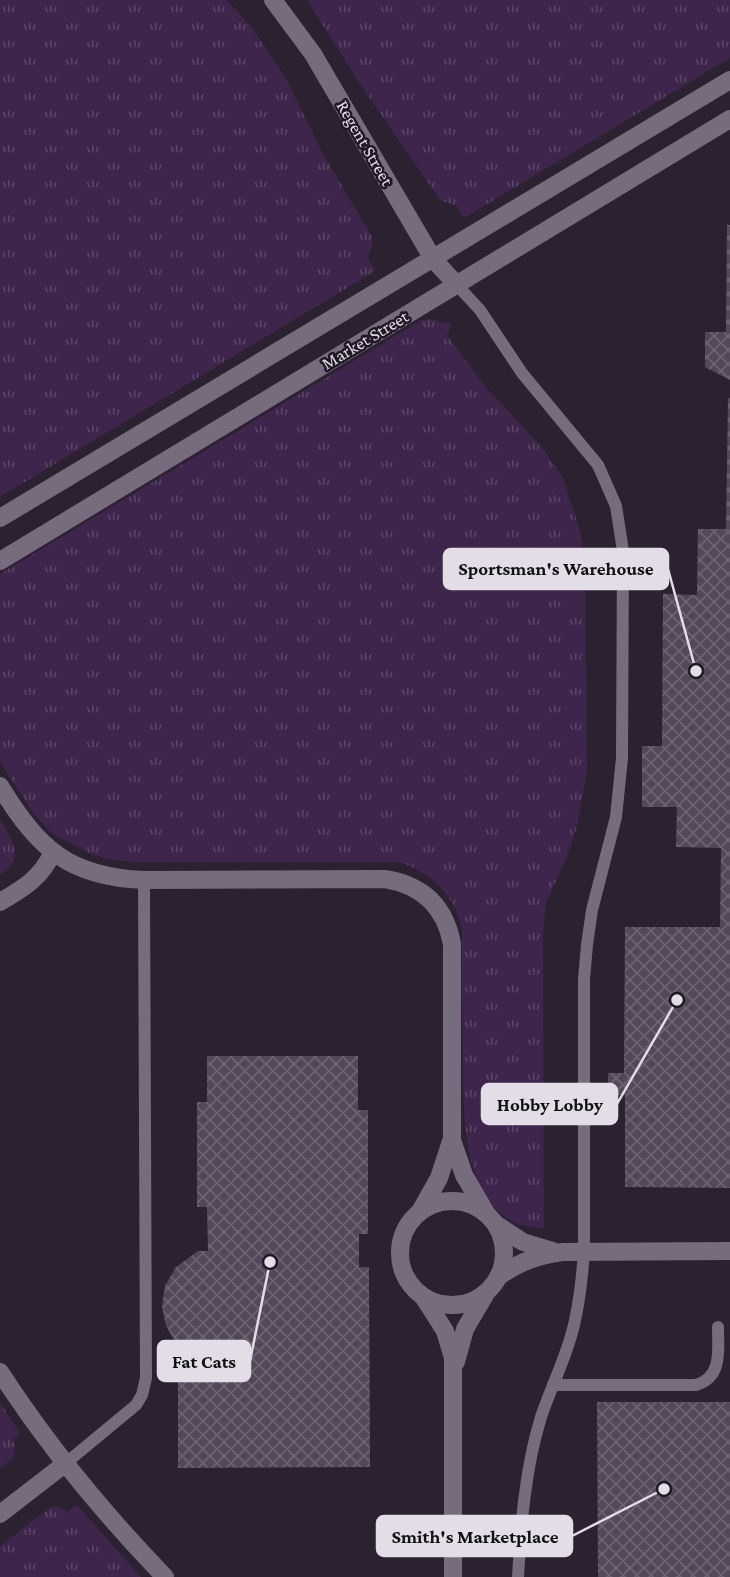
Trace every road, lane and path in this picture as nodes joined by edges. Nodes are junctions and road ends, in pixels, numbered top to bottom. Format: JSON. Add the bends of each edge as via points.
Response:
{"nodes":[{"id":1,"x":273,"y":0,"type":"edge"},
{"id":2,"x":730,"y":80,"type":"edge"},
{"id":3,"x":730,"y":119,"type":"edge"},
{"id":4,"x":433,"y":259,"type":"junction"},
{"id":5,"x":457,"y":285,"type":"junction"},
{"id":6,"x":0,"y":518,"type":"edge"},
{"id":7,"x":0,"y":561,"type":"edge"},
{"id":8,"x":0,"y":786,"type":"edge"},
{"id":9,"x":53,"y":852,"type":"junction"},
{"id":10,"x":144,"y":880,"type":"junction"},
{"id":11,"x":0,"y":902,"type":"edge"},
{"id":12,"x":452,"y":1138,"type":"junction"},
{"id":13,"x":421,"y":1210,"type":"junction"},
{"id":14,"x":490,"y":1218,"type":"junction"},
{"id":15,"x":584,"y":1251,"type":"junction"},
{"id":16,"x":730,"y":1251,"type":"edge"},
{"id":17,"x":563,"y":1252,"type":"junction"},
{"id":18,"x":493,"y":1284,"type":"junction"},
{"id":19,"x":424,"y":1297,"type":"junction"},
{"id":20,"x":718,"y":1327,"type":"dead end"},
{"id":21,"x":454,"y":1372,"type":"junction"},
{"id":22,"x":0,"y":1373,"type":"edge"},
{"id":23,"x":553,"y":1385,"type":"junction"},
{"id":24,"x":65,"y":1463,"type":"junction"},
{"id":25,"x":0,"y":1514,"type":"edge"},
{"id":26,"x":165,"y":1577,"type":"edge"},
{"id":27,"x":453,"y":1577,"type":"edge"},
{"id":28,"x":518,"y":1577,"type":"edge"}],
"edges":[{"from":1,"to":4,"type":"street","name":"Regent Street","via":[[313,54]]},
{"from":2,"to":4,"type":"street","name":"Market Street"},
{"from":3,"to":5,"type":"street","name":"Market Street"},
{"from":4,"to":5,"type":"street","name":"Regent Street"},
{"from":4,"to":6,"type":"street","name":"Market Street"},
{"from":5,"to":7,"type":"street","name":"Market Street"},
{"from":5,"to":15,"type":"lane","via":[[598,465],[621,529],[620,788],[592,910],[584,979]]},
{"from":8,"to":9,"type":"street","via":[[22,822]]},
{"from":9,"to":10,"type":"street","via":[[107,877]]},
{"from":9,"to":11,"type":"street","via":[[39,876]]},
{"from":10,"to":12,"type":"street","via":[[385,879],[426,894],[444,917],[452,944]]},
{"from":10,"to":24,"type":"lane","via":[[146,1378],[136,1405]]},
{"from":12,"to":13,"type":"street","via":[[439,1178]]},
{"from":12,"to":14,"type":"street","via":[[464,1175]]},
{"from":13,"to":14,"type":"street","via":[[454,1201],[471,1205]]},
{"from":13,"to":19,"type":"street","via":[[405,1230],[399,1255],[407,1279]]},
{"from":14,"to":17,"type":"street","via":[[523,1242]]},
{"from":14,"to":18,"type":"street","via":[[504,1250],[502,1268]]},
{"from":15,"to":16,"type":"street"},
{"from":15,"to":17,"type":"street"},
{"from":15,"to":23,"type":"lane","via":[[578,1308]]},
{"from":17,"to":18,"type":"street","via":[[526,1260]]},
{"from":18,"to":19,"type":"street","via":[[474,1300],[457,1305]]},
{"from":18,"to":21,"type":"street","via":[[465,1329]]},
{"from":19,"to":21,"type":"street","via":[[445,1331]]},
{"from":20,"to":23,"type":"lane","via":[[717,1366],[703,1383]]},
{"from":21,"to":27,"type":"street"},
{"from":22,"to":24,"type":"street"},
{"from":23,"to":28,"type":"lane","via":[[528,1473]]},
{"from":24,"to":25,"type":"street"},
{"from":24,"to":26,"type":"street"}]}
